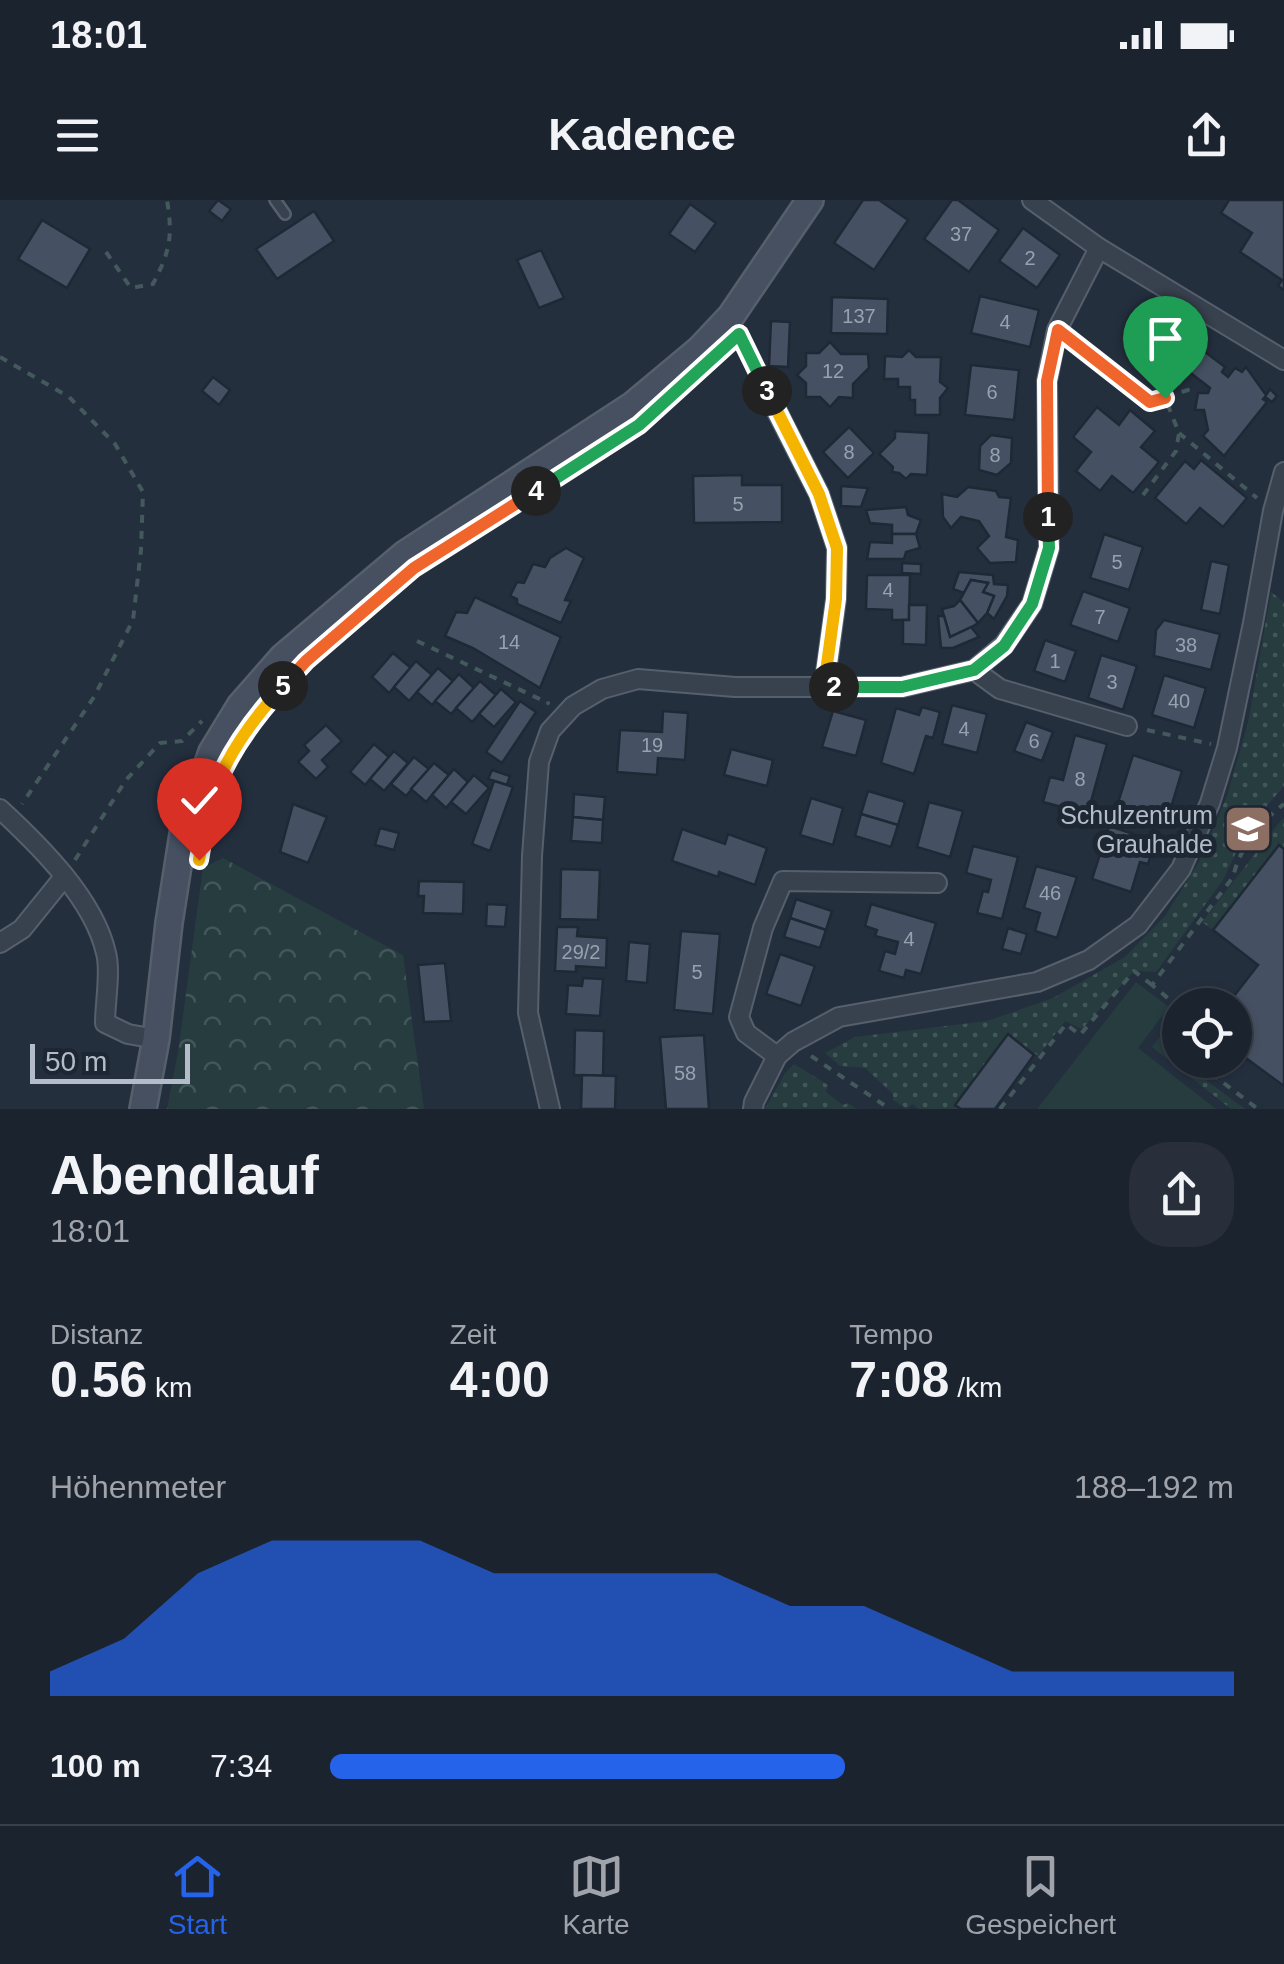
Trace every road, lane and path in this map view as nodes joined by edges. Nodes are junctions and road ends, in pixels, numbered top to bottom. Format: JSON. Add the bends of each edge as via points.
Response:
{"nodes":[{"id":1,"x":167,"y":200,"type":"edge"},
{"id":2,"x":274,"y":200,"type":"edge"},
{"id":3,"x":810,"y":200,"type":"edge"},
{"id":4,"x":1032,"y":200,"type":"edge"},
{"id":5,"x":284,"y":214,"type":"dead end"},
{"id":6,"x":1100,"y":248,"type":"junction"},
{"id":7,"x":106,"y":252,"type":"dead end"},
{"id":8,"x":731,"y":316,"type":"junction"},
{"id":9,"x":1058,"y":330,"type":"junction"},
{"id":10,"x":1128,"y":338,"type":"dead end"},
{"id":11,"x":1162,"y":348,"type":"dead end"},
{"id":12,"x":1143,"y":351,"type":"junction"},
{"id":13,"x":0,"y":356,"type":"edge"},
{"id":14,"x":1284,"y":360,"type":"edge"},
{"id":15,"x":760,"y":378,"type":"joint"},
{"id":16,"x":1200,"y":388,"type":"dead end"},
{"id":17,"x":1188,"y":390,"type":"junction"},
{"id":18,"x":1165,"y":398,"type":"junction"},
{"id":19,"x":1179,"y":434,"type":"junction"},
{"id":20,"x":1284,"y":472,"type":"edge"},
{"id":21,"x":1143,"y":494,"type":"dead end"},
{"id":22,"x":1273,"y":511,"type":"junction"},
{"id":23,"x":417,"y":641,"type":"dead end"},
{"id":24,"x":974,"y":670,"type":"junction"},
{"id":25,"x":824,"y":686,"type":"junction"},
{"id":26,"x":556,"y":725,"type":"junction"},
{"id":27,"x":1128,"y":726,"type":"joint"},
{"id":28,"x":160,"y":742,"type":"dead end"},
{"id":29,"x":1227,"y":748,"type":"junction"},
{"id":30,"x":1284,"y":804,"type":"edge"},
{"id":31,"x":6,"y":814,"type":"edge"},
{"id":32,"x":64,"y":876,"type":"junction"},
{"id":33,"x":938,"y":884,"type":"dead end"},
{"id":34,"x":0,"y":943,"type":"edge"},
{"id":35,"x":1152,"y":986,"type":"junction"},
{"id":36,"x":1162,"y":994,"type":"edge"},
{"id":37,"x":156,"y":1038,"type":"junction"},
{"id":38,"x":793,"y":1042,"type":"junction"},
{"id":39,"x":777,"y":1056,"type":"junction"},
{"id":40,"x":1217,"y":1078,"type":"edge"},
{"id":41,"x":144,"y":1109,"type":"edge"},
{"id":42,"x":550,"y":1109,"type":"edge"},
{"id":43,"x":753,"y":1109,"type":"edge"},
{"id":44,"x":890,"y":1109,"type":"edge"},
{"id":45,"x":1000,"y":1109,"type":"edge"},
{"id":46,"x":1258,"y":1109,"type":"edge"}],
"edges":[{"from":1,"to":7,"type":"path","via":[[168,255],[153,284],[132,288]]},
{"from":2,"to":5,"type":"lane"},
{"from":3,"to":8,"type":"main road"},
{"from":4,"to":6,"type":"street"},
{"from":6,"to":9,"type":"street"},
{"from":6,"to":14,"type":"street"},
{"from":8,"to":15,"type":"path"},
{"from":8,"to":37,"type":"main road","via":[[633,405],[405,554],[283,657],[240,706],[212,752],[183,834]]},
{"from":9,"to":18,"type":"path","via":[[1150,402]]},
{"from":9,"to":24,"type":"street","via":[[1047,381],[1049,548],[1032,604],[1004,646]]},
{"from":10,"to":12,"type":"path"},
{"from":11,"to":12,"type":"path"},
{"from":12,"to":17,"type":"path"},
{"from":13,"to":31,"type":"path","via":[[69,397],[115,444],[143,492],[133,620],[94,697]]},
{"from":15,"to":25,"type":"street","via":[[819,494],[837,548]]},
{"from":16,"to":17,"type":"path"},
{"from":17,"to":18,"type":"path"},
{"from":18,"to":19,"type":"path"},
{"from":19,"to":21,"type":"path","via":[[1176,451]]},
{"from":19,"to":22,"type":"path"},
{"from":20,"to":22,"type":"street"},
{"from":22,"to":29,"type":"street"},
{"from":23,"to":26,"type":"path","via":[[548,703],[542,717]]},
{"from":24,"to":25,"type":"street","via":[[902,687]]},
{"from":24,"to":27,"type":"street","via":[[1000,690]]},
{"from":25,"to":26,"type":"street","via":[[638,680],[602,689]]},
{"from":26,"to":42,"type":"street","via":[[539,762],[528,1013]]},
{"from":27,"to":29,"type":"path"},
{"from":28,"to":32,"type":"path","via":[[126,780]]},
{"from":29,"to":38,"type":"street","via":[[1181,869],[1138,926],[1090,960],[1037,982],[839,1017]]},
{"from":30,"to":35,"type":"path","via":[[1238,856],[1233,876]]},
{"from":31,"to":32,"type":"street"},
{"from":32,"to":34,"type":"street","via":[[22,929]]},
{"from":32,"to":37,"type":"street","via":[[107,955],[105,1023]]},
{"from":33,"to":39,"type":"street","via":[[783,881],[739,1018]]},
{"from":35,"to":36,"type":"path"},
{"from":35,"to":45,"type":"path","via":[[1134,971],[1080,1035],[1066,1024]]},
{"from":37,"to":41,"type":"main road"},
{"from":38,"to":39,"type":"street"},
{"from":38,"to":44,"type":"path"},
{"from":39,"to":43,"type":"street"},
{"from":40,"to":46,"type":"path"}]}
